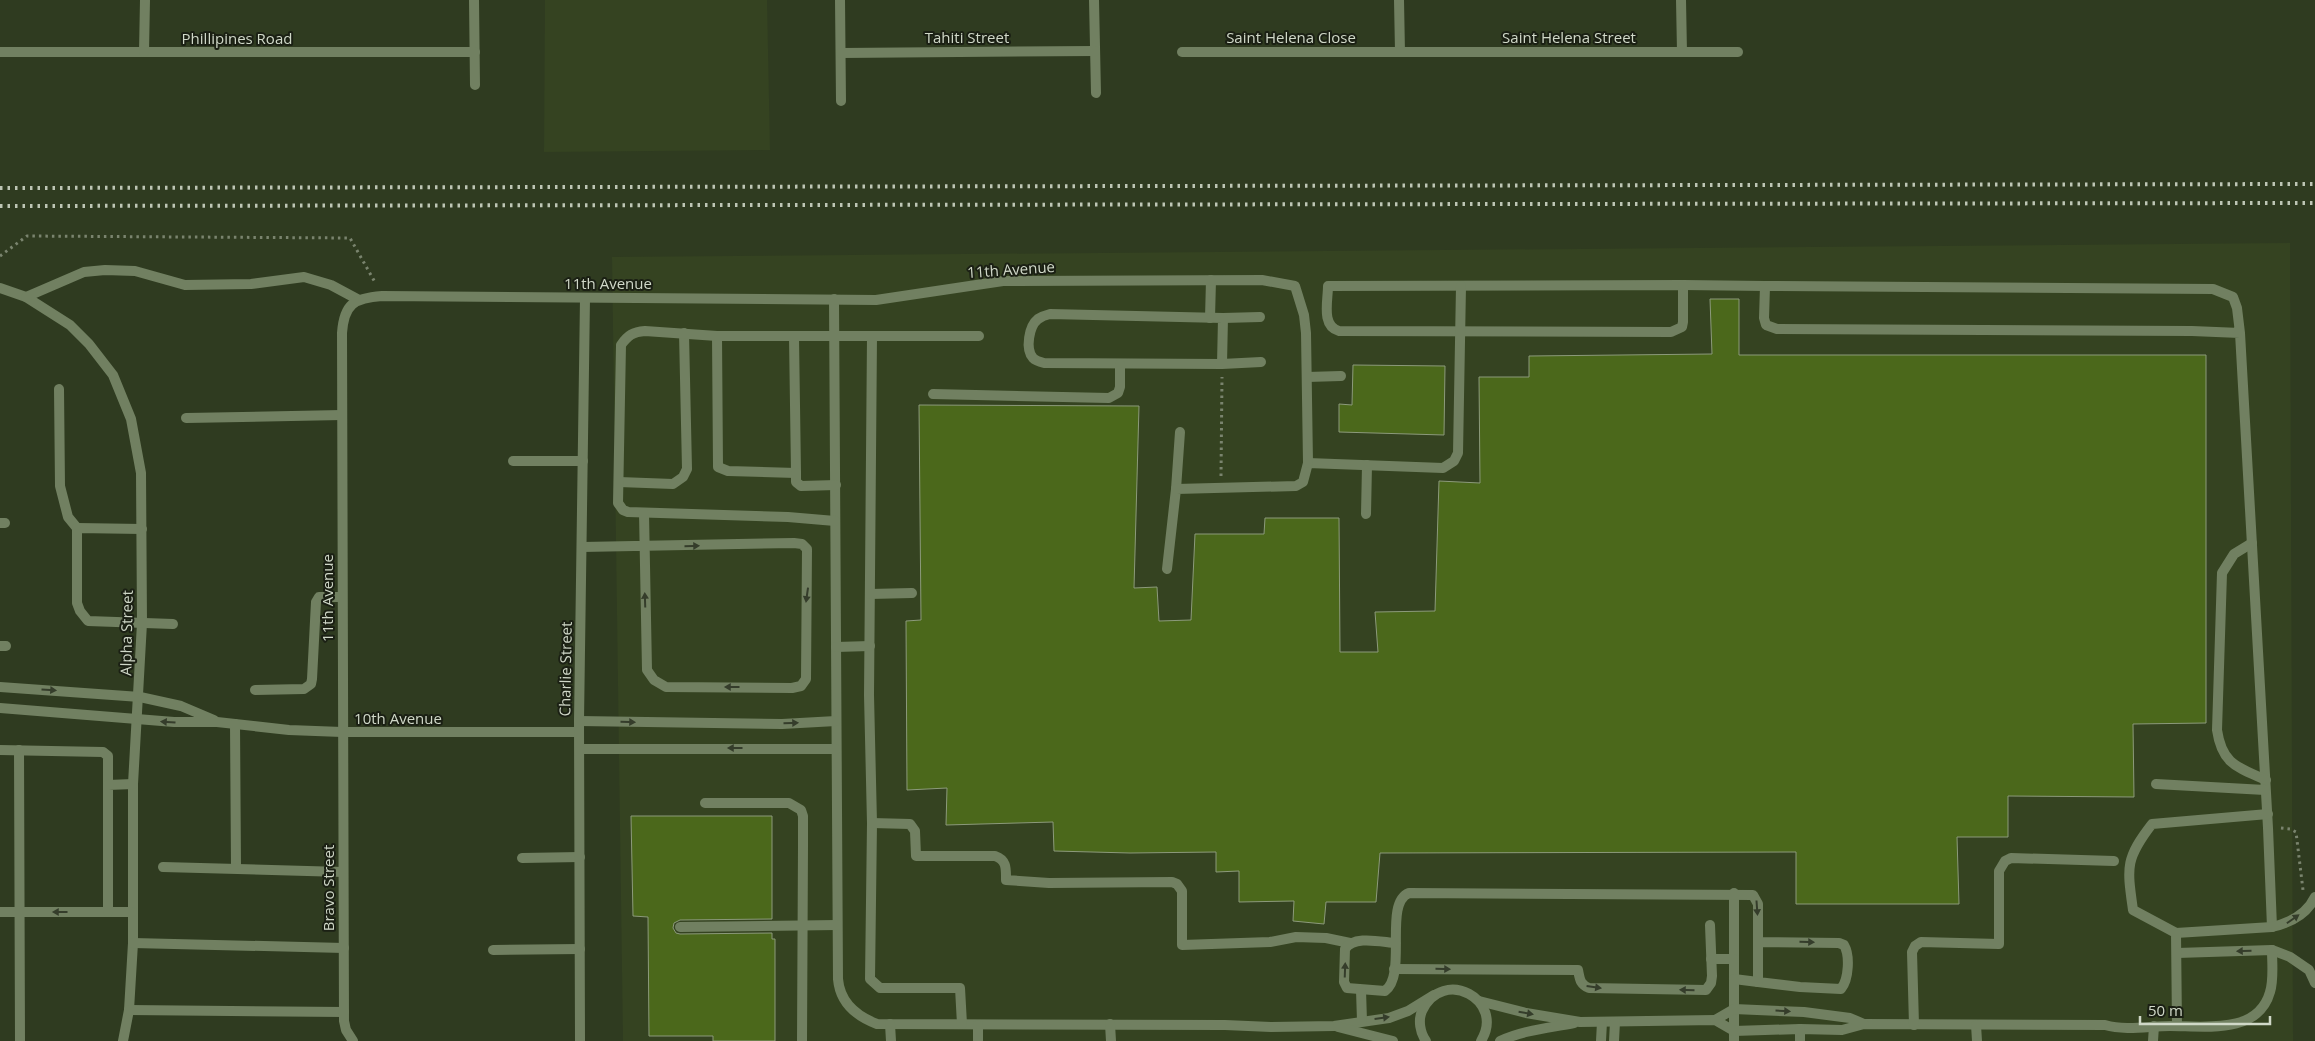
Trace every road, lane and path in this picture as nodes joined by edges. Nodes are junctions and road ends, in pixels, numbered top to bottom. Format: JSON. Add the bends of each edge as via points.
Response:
{"nodes":[{"id":1,"x":145,"y":0,"type":"edge"},
{"id":2,"x":474,"y":0,"type":"edge"},
{"id":3,"x":840,"y":0,"type":"edge"},
{"id":4,"x":1094,"y":0,"type":"edge"},
{"id":5,"x":1399,"y":0,"type":"edge"},
{"id":6,"x":1681,"y":0,"type":"edge"},
{"id":7,"x":1095,"y":51,"type":"junction"},
{"id":8,"x":0,"y":52,"type":"edge"},
{"id":9,"x":144,"y":52,"type":"junction"},
{"id":10,"x":475,"y":52,"type":"junction"},
{"id":11,"x":1182,"y":52,"type":"dead end"},
{"id":12,"x":1400,"y":52,"type":"junction"},
{"id":13,"x":1682,"y":52,"type":"junction"},
{"id":14,"x":1738,"y":52,"type":"dead end"},
{"id":15,"x":840,"y":53,"type":"junction"},
{"id":16,"x":475,"y":86,"type":"dead end"},
{"id":17,"x":1096,"y":93,"type":"dead end"},
{"id":18,"x":840,"y":101,"type":"dead end"},
{"id":19,"x":0,"y":256,"type":"edge"},
{"id":20,"x":1212,"y":280,"type":"junction"},
{"id":21,"x":1683,"y":285,"type":"junction"},
{"id":22,"x":1461,"y":286,"type":"junction"},
{"id":23,"x":1764,"y":286,"type":"junction"},
{"id":24,"x":0,"y":288,"type":"edge"},
{"id":25,"x":382,"y":296,"type":"junction"},
{"id":26,"x":26,"y":297,"type":"junction"},
{"id":27,"x":585,"y":298,"type":"junction"},
{"id":28,"x":834,"y":299,"type":"junction"},
{"id":29,"x":359,"y":300,"type":"junction"},
{"id":30,"x":1260,"y":317,"type":"dead end"},
{"id":31,"x":1210,"y":318,"type":"junction"},
{"id":32,"x":1224,"y":318,"type":"junction"},
{"id":33,"x":1462,"y":332,"type":"junction"},
{"id":34,"x":2240,"y":333,"type":"junction"},
{"id":35,"x":684,"y":334,"type":"junction"},
{"id":36,"x":717,"y":336,"type":"junction"},
{"id":37,"x":833,"y":336,"type":"junction"},
{"id":38,"x":872,"y":336,"type":"junction"},
{"id":39,"x":979,"y":336,"type":"dead end"},
{"id":40,"x":794,"y":337,"type":"junction"},
{"id":41,"x":1261,"y":362,"type":"dead end"},
{"id":42,"x":1120,"y":364,"type":"junction"},
{"id":43,"x":1222,"y":364,"type":"junction"},
{"id":44,"x":1341,"y":376,"type":"dead end"},
{"id":45,"x":1307,"y":377,"type":"junction"},
{"id":46,"x":59,"y":389,"type":"dead end"},
{"id":47,"x":933,"y":394,"type":"dead end"},
{"id":48,"x":342,"y":415,"type":"junction"},
{"id":49,"x":186,"y":418,"type":"dead end"},
{"id":50,"x":1180,"y":432,"type":"dead end"},
{"id":51,"x":513,"y":461,"type":"dead end"},
{"id":52,"x":583,"y":461,"type":"junction"},
{"id":53,"x":1308,"y":463,"type":"junction"},
{"id":54,"x":1367,"y":465,"type":"junction"},
{"id":55,"x":796,"y":473,"type":"junction"},
{"id":56,"x":619,"y":482,"type":"junction"},
{"id":57,"x":836,"y":485,"type":"junction"},
{"id":58,"x":1221,"y":488,"type":"junction"},
{"id":59,"x":1176,"y":489,"type":"junction"},
{"id":60,"x":644,"y":513,"type":"junction"},
{"id":61,"x":1366,"y":514,"type":"dead end"},
{"id":62,"x":835,"y":521,"type":"junction"},
{"id":63,"x":77,"y":528,"type":"junction"},
{"id":64,"x":142,"y":529,"type":"junction"},
{"id":65,"x":2252,"y":543,"type":"junction"},
{"id":66,"x":582,"y":547,"type":"junction"},
{"id":67,"x":643,"y":547,"type":"junction"},
{"id":68,"x":1167,"y":570,"type":"dead end"},
{"id":69,"x":912,"y":593,"type":"dead end"},
{"id":70,"x":870,"y":594,"type":"junction"},
{"id":71,"x":342,"y":597,"type":"junction"},
{"id":72,"x":142,"y":623,"type":"junction"},
{"id":73,"x":173,"y":624,"type":"dead end"},
{"id":74,"x":870,"y":646,"type":"junction"},
{"id":75,"x":836,"y":647,"type":"junction"},
{"id":76,"x":0,"y":687,"type":"edge"},
{"id":77,"x":255,"y":690,"type":"dead end"},
{"id":78,"x":140,"y":697,"type":"junction"},
{"id":79,"x":0,"y":708,"type":"edge"},
{"id":80,"x":138,"y":719,"type":"junction"},
{"id":81,"x":836,"y":721,"type":"junction"},
{"id":82,"x":217,"y":722,"type":"junction"},
{"id":83,"x":236,"y":724,"type":"junction"},
{"id":84,"x":579,"y":726,"type":"junction"},
{"id":85,"x":342,"y":732,"type":"junction"},
{"id":86,"x":580,"y":749,"type":"junction"},
{"id":87,"x":836,"y":749,"type":"junction"},
{"id":88,"x":0,"y":750,"type":"edge"},
{"id":89,"x":19,"y":750,"type":"junction"},
{"id":90,"x":133,"y":784,"type":"junction"},
{"id":91,"x":2156,"y":784,"type":"dead end"},
{"id":92,"x":108,"y":785,"type":"junction"},
{"id":93,"x":2265,"y":785,"type":"junction"},
{"id":94,"x":705,"y":803,"type":"dead end"},
{"id":95,"x":2268,"y":814,"type":"junction"},
{"id":96,"x":872,"y":823,"type":"junction"},
{"id":97,"x":2290,"y":829,"type":"dead end"},
{"id":98,"x":580,"y":857,"type":"junction"},
{"id":99,"x":522,"y":858,"type":"dead end"},
{"id":100,"x":2114,"y":861,"type":"dead end"},
{"id":101,"x":163,"y":867,"type":"dead end"},
{"id":102,"x":236,"y":868,"type":"junction"},
{"id":103,"x":343,"y":872,"type":"junction"},
{"id":104,"x":1734,"y":893,"type":"junction"},
{"id":105,"x":2310,"y":897,"type":"edge"},
{"id":106,"x":0,"y":912,"type":"edge"},
{"id":107,"x":19,"y":912,"type":"junction"},
{"id":108,"x":108,"y":912,"type":"junction"},
{"id":109,"x":132,"y":912,"type":"junction"},
{"id":110,"x":837,"y":925,"type":"junction"},
{"id":111,"x":1710,"y":925,"type":"dead end"},
{"id":112,"x":680,"y":927,"type":"dead end"},
{"id":113,"x":802,"y":927,"type":"junction"},
{"id":114,"x":2272,"y":927,"type":"junction"},
{"id":115,"x":2176,"y":933,"type":"junction"},
{"id":116,"x":1396,"y":942,"type":"junction"},
{"id":117,"x":1758,"y":942,"type":"junction"},
{"id":118,"x":133,"y":943,"type":"junction"},
{"id":119,"x":1350,"y":943,"type":"junction"},
{"id":120,"x":344,"y":948,"type":"junction"},
{"id":121,"x":580,"y":949,"type":"junction"},
{"id":122,"x":493,"y":950,"type":"dead end"},
{"id":123,"x":2272,"y":950,"type":"junction"},
{"id":124,"x":2177,"y":953,"type":"junction"},
{"id":125,"x":1711,"y":959,"type":"junction"},
{"id":126,"x":1734,"y":959,"type":"junction"},
{"id":127,"x":1394,"y":968,"type":"junction"},
{"id":128,"x":1734,"y":979,"type":"junction"},
{"id":129,"x":1758,"y":982,"type":"junction"},
{"id":130,"x":2315,"y":982,"type":"edge"},
{"id":131,"x":1361,"y":990,"type":"junction"},
{"id":132,"x":1434,"y":995,"type":"junction"},
{"id":133,"x":1479,"y":1001,"type":"junction"},
{"id":134,"x":1734,"y":1009,"type":"junction"},
{"id":135,"x":129,"y":1010,"type":"junction"},
{"id":136,"x":344,"y":1012,"type":"junction"},
{"id":137,"x":1715,"y":1020,"type":"junction"},
{"id":138,"x":1362,"y":1021,"type":"junction"},
{"id":139,"x":1580,"y":1022,"type":"junction"},
{"id":140,"x":1602,"y":1022,"type":"junction"},
{"id":141,"x":1615,"y":1022,"type":"junction"},
{"id":142,"x":890,"y":1024,"type":"junction"},
{"id":143,"x":962,"y":1024,"type":"junction"},
{"id":144,"x":1110,"y":1024,"type":"junction"},
{"id":145,"x":1864,"y":1024,"type":"junction"},
{"id":146,"x":978,"y":1025,"type":"junction"},
{"id":147,"x":1914,"y":1025,"type":"junction"},
{"id":148,"x":1334,"y":1026,"type":"junction"},
{"id":149,"x":1976,"y":1026,"type":"junction"},
{"id":150,"x":2154,"y":1026,"type":"junction"},
{"id":151,"x":2177,"y":1026,"type":"junction"},
{"id":152,"x":1800,"y":1029,"type":"junction"},
{"id":153,"x":1734,"y":1036,"type":"edge"},
{"id":154,"x":20,"y":1041,"type":"edge"},
{"id":155,"x":123,"y":1041,"type":"edge"},
{"id":156,"x":353,"y":1041,"type":"edge"},
{"id":157,"x":580,"y":1041,"type":"edge"},
{"id":158,"x":802,"y":1041,"type":"edge"},
{"id":159,"x":891,"y":1041,"type":"edge"},
{"id":160,"x":978,"y":1041,"type":"edge"},
{"id":161,"x":1112,"y":1041,"type":"edge"},
{"id":162,"x":1393,"y":1041,"type":"edge"},
{"id":163,"x":1426,"y":1041,"type":"edge"},
{"id":164,"x":1482,"y":1041,"type":"edge"},
{"id":165,"x":1500,"y":1041,"type":"edge"},
{"id":166,"x":1601,"y":1041,"type":"edge"},
{"id":167,"x":1614,"y":1041,"type":"edge"},
{"id":168,"x":1800,"y":1041,"type":"edge"},
{"id":169,"x":1976,"y":1041,"type":"edge"},
{"id":170,"x":2153,"y":1041,"type":"edge"}],
"edges":[{"from":1,"to":9,"type":"street"},
{"from":2,"to":10,"type":"street"},
{"from":3,"to":15,"type":"street"},
{"from":4,"to":7,"type":"street"},
{"from":5,"to":12,"type":"street"},
{"from":6,"to":13,"type":"street"},
{"from":7,"to":15,"type":"street","name":"Tahiti Street"},
{"from":7,"to":17,"type":"street"},
{"from":8,"to":9,"type":"street","name":"Phillipines Road"},
{"from":9,"to":10,"type":"street","name":"Phillipines Road"},
{"from":10,"to":16,"type":"street"},
{"from":11,"to":12,"type":"street","name":"Saint Helena Close"},
{"from":12,"to":13,"type":"street","name":"Saint Helena Street"},
{"from":13,"to":14,"type":"street","name":"Saint Helena Street"},
{"from":15,"to":18,"type":"street"},
{"from":19,"to":25,"type":"path","via":[[27,236],[350,238]]},
{"from":20,"to":28,"type":"street","name":"11th Avenue","via":[[1003,281],[893,298]]},
{"from":20,"to":31,"type":"street"},
{"from":20,"to":45,"type":"street","name":"11th Avenue","via":[[1262,280],[1295,286],[1304,315]]},
{"from":21,"to":22,"type":"street"},
{"from":21,"to":23,"type":"street"},
{"from":21,"to":33,"type":"street","via":[[1682,327],[1671,332]]},
{"from":22,"to":33,"type":"street"},
{"from":22,"to":33,"type":"street","via":[[1328,286],[1327,321],[1330,327],[1340,331]]},
{"from":23,"to":34,"type":"street","via":[[2213,289],[2234,297]]},
{"from":23,"to":34,"type":"street","via":[[1766,325],[1777,329]]},
{"from":24,"to":26,"type":"street","name":"Alpha Street"},
{"from":25,"to":27,"type":"street","name":"11th Avenue"},
{"from":25,"to":29,"type":"street","name":"11th Avenue"},
{"from":26,"to":29,"type":"street","via":[[84,272],[105,270],[135,271],[185,285],[251,284],[304,277],[331,285]]},
{"from":26,"to":64,"type":"street","name":"Alpha Street","via":[[70,325],[113,375],[131,418],[141,473]]},
{"from":27,"to":28,"type":"street","name":"11th Avenue"},
{"from":27,"to":52,"type":"street","name":"Charlie Street"},
{"from":28,"to":37,"type":"street"},
{"from":29,"to":48,"type":"street","name":"11th Avenue","via":[[348,308],[343,322]]},
{"from":30,"to":32,"type":"street"},
{"from":31,"to":32,"type":"street"},
{"from":31,"to":42,"type":"street","via":[[1050,314],[1038,319],[1032,327],[1030,346],[1035,360],[1044,363]]},
{"from":32,"to":43,"type":"street"},
{"from":33,"to":54,"type":"street","via":[[1458,453],[1454,461],[1443,468]]},
{"from":34,"to":65,"type":"street"},
{"from":35,"to":36,"type":"street"},
{"from":35,"to":56,"type":"street","via":[[634,332],[621,345]]},
{"from":35,"to":56,"type":"street","via":[[687,469],[684,478],[673,484]]},
{"from":36,"to":40,"type":"street"},
{"from":36,"to":55,"type":"street","via":[[718,467],[728,472]]},
{"from":37,"to":38,"type":"street"},
{"from":37,"to":40,"type":"street"},
{"from":37,"to":57,"type":"street"},
{"from":38,"to":39,"type":"street"},
{"from":38,"to":70,"type":"street"},
{"from":40,"to":55,"type":"street"},
{"from":41,"to":43,"type":"street"},
{"from":42,"to":43,"type":"street"},
{"from":42,"to":47,"type":"street","via":[[1120,387],[1118,393],[1109,398]]},
{"from":43,"to":58,"type":"path"},
{"from":44,"to":45,"type":"street"},
{"from":45,"to":53,"type":"street"},
{"from":46,"to":63,"type":"street","via":[[60,486],[68,518]]},
{"from":48,"to":49,"type":"street"},
{"from":48,"to":71,"type":"street","name":"11th Avenue"},
{"from":50,"to":59,"type":"street"},
{"from":51,"to":52,"type":"street"},
{"from":52,"to":66,"type":"street","name":"Charlie Street"},
{"from":53,"to":54,"type":"street"},
{"from":53,"to":58,"type":"street","via":[[1303,482],[1296,486]]},
{"from":54,"to":61,"type":"street"},
{"from":55,"to":57,"type":"street","via":[[796,482],[801,486]]},
{"from":56,"to":60,"type":"street","via":[[620,508]]},
{"from":57,"to":62,"type":"street"},
{"from":58,"to":59,"type":"street"},
{"from":59,"to":68,"type":"street"},
{"from":60,"to":62,"type":"street"},
{"from":60,"to":67,"type":"street"},
{"from":62,"to":75,"type":"street"},
{"from":63,"to":64,"type":"street"},
{"from":63,"to":72,"type":"street","via":[[77,603],[83,616],[88,621]]},
{"from":64,"to":72,"type":"street","name":"Alpha Street"},
{"from":65,"to":93,"type":"street"},
{"from":65,"to":93,"type":"street","via":[[2234,554],[2222,573],[2217,730],[2226,758]]},
{"from":66,"to":67,"type":"street"},
{"from":66,"to":84,"type":"street","name":"Charlie Street"},
{"from":67,"to":67,"type":"street","one_way":true,"via":[[794,543],[805,546],[808,584],[805,682],[792,688],[660,685],[647,670]]},
{"from":69,"to":70,"type":"street"},
{"from":70,"to":74,"type":"street"},
{"from":71,"to":77,"type":"street","via":[[319,597],[316,602],[312,679],[308,687]]},
{"from":71,"to":85,"type":"street","name":"11th Avenue"},
{"from":72,"to":73,"type":"street"},
{"from":72,"to":78,"type":"street","name":"Alpha Street"},
{"from":74,"to":75,"type":"street"},
{"from":74,"to":96,"type":"street"},
{"from":75,"to":81,"type":"street"},
{"from":76,"to":78,"type":"street","name":"10th Avenue","one_way":true},
{"from":78,"to":80,"type":"street","name":"Alpha Street"},
{"from":78,"to":82,"type":"street","name":"10th Avenue","via":[[181,706]]},
{"from":79,"to":80,"type":"street","name":"10th Avenue"},
{"from":82,"to":80,"type":"street","name":"10th Avenue","one_way":true},
{"from":80,"to":90,"type":"street","name":"Alpha Street"},
{"from":84,"to":81,"type":"street","name":"10th Avenue","one_way":true},
{"from":81,"to":87,"type":"street"},
{"from":82,"to":83,"type":"street","name":"10th Avenue"},
{"from":83,"to":85,"type":"street","name":"10th Avenue"},
{"from":83,"to":102,"type":"street"},
{"from":84,"to":85,"type":"street","name":"10th Avenue"},
{"from":84,"to":86,"type":"street","name":"Charlie Street"},
{"from":85,"to":103,"type":"street","name":"Bravo Street"},
{"from":87,"to":86,"type":"street","one_way":true},
{"from":86,"to":98,"type":"street","name":"Charlie Street"},
{"from":87,"to":110,"type":"street"},
{"from":88,"to":89,"type":"street"},
{"from":89,"to":92,"type":"street","via":[[103,752],[108,756]]},
{"from":89,"to":107,"type":"street"},
{"from":90,"to":92,"type":"street"},
{"from":90,"to":109,"type":"street","name":"Alpha Street"},
{"from":91,"to":93,"type":"street"},
{"from":92,"to":108,"type":"street"},
{"from":93,"to":95,"type":"street"},
{"from":94,"to":113,"type":"street","via":[[789,803],[801,810]]},
{"from":95,"to":114,"type":"street"},
{"from":95,"to":115,"type":"street","via":[[2152,824],[2136,845],[2128,872],[2133,910]]},
{"from":96,"to":119,"type":"street","via":[[910,824],[915,831],[916,856],[1001,858],[1006,866],[1006,880],[1172,882],[1182,891],[1182,945],[1270,942],[1296,937]]},
{"from":96,"to":143,"type":"street","via":[[870,979],[880,988],[960,988]]},
{"from":97,"to":105,"type":"path","via":[[2296,832],[2303,892]]},
{"from":98,"to":99,"type":"street"},
{"from":98,"to":121,"type":"street","name":"Charlie Street"},
{"from":100,"to":147,"type":"street","via":[[2011,858],[2005,861],[1999,871],[1999,944],[1921,942],[1915,946],[1912,952]]},
{"from":101,"to":102,"type":"street"},
{"from":102,"to":103,"type":"street"},
{"from":103,"to":120,"type":"street","name":"Bravo Street"},
{"from":104,"to":116,"type":"street","via":[[1409,893],[1398,905]]},
{"from":104,"to":117,"type":"street","one_way":true,"via":[[1753,895],[1757,899]]},
{"from":104,"to":126,"type":"street"},
{"from":114,"to":105,"type":"street","one_way":true,"via":[[2287,924],[2311,906]]},
{"from":106,"to":107,"type":"street"},
{"from":108,"to":107,"type":"street","one_way":true},
{"from":107,"to":154,"type":"street"},
{"from":108,"to":109,"type":"street"},
{"from":109,"to":118,"type":"street","name":"Alpha Street"},
{"from":110,"to":113,"type":"street"},
{"from":110,"to":142,"type":"street","via":[[838,979],[843,1000],[868,1020]]},
{"from":111,"to":125,"type":"street"},
{"from":112,"to":113,"type":"street"},
{"from":113,"to":158,"type":"street"},
{"from":114,"to":115,"type":"street"},
{"from":115,"to":124,"type":"street"},
{"from":116,"to":119,"type":"street"},
{"from":116,"to":127,"type":"street"},
{"from":117,"to":129,"type":"street"},
{"from":117,"to":129,"type":"street","one_way":true,"via":[[1839,943],[1847,951],[1846,977],[1841,989]]},
{"from":118,"to":120,"type":"street"},
{"from":118,"to":135,"type":"street","name":"Alpha Street"},
{"from":131,"to":119,"type":"street","one_way":true,"via":[[1350,989],[1344,982],[1345,949]]},
{"from":120,"to":136,"type":"street","name":"Bravo Street"},
{"from":121,"to":122,"type":"street"},
{"from":121,"to":157,"type":"street","name":"Charlie Street"},
{"from":123,"to":124,"type":"street","one_way":true},
{"from":123,"to":130,"type":"street","via":[[2309,970]]},
{"from":123,"to":151,"type":"street","via":[[2272,982],[2263,1008],[2248,1020],[2228,1026]]},
{"from":124,"to":151,"type":"street"},
{"from":125,"to":126,"type":"street"},
{"from":125,"to":127,"type":"street","via":[[1711,983],[1706,990],[1589,988],[1583,985],[1578,970]]},
{"from":126,"to":128,"type":"street"},
{"from":127,"to":131,"type":"street","via":[[1387,990]]},
{"from":128,"to":129,"type":"street"},
{"from":128,"to":134,"type":"street"},
{"from":131,"to":138,"type":"street"},
{"from":132,"to":133,"type":"street","via":[[1462,990]]},
{"from":138,"to":132,"type":"street","one_way":true,"via":[[1408,1011]]},
{"from":132,"to":163,"type":"street","via":[[1421,1015],[1420,1026]]},
{"from":133,"to":139,"type":"street","one_way":true,"via":[[1526,1014]]},
{"from":133,"to":164,"type":"street","via":[[1487,1019]]},
{"from":134,"to":137,"type":"street"},
{"from":134,"to":145,"type":"street","one_way":true,"via":[[1850,1018]]},
{"from":134,"to":153,"type":"street"},
{"from":135,"to":136,"type":"street"},
{"from":135,"to":155,"type":"street","name":"Alpha Street"},
{"from":136,"to":156,"type":"street","name":"Bravo Street","via":[[346,1030]]},
{"from":137,"to":141,"type":"street"},
{"from":137,"to":153,"type":"street"},
{"from":138,"to":148,"type":"street"},
{"from":139,"to":140,"type":"street"},
{"from":139,"to":165,"type":"street","via":[[1525,1031]]},
{"from":140,"to":141,"type":"street"},
{"from":140,"to":166,"type":"street"},
{"from":141,"to":167,"type":"street"},
{"from":142,"to":143,"type":"street"},
{"from":142,"to":159,"type":"street"},
{"from":143,"to":146,"type":"street"},
{"from":144,"to":146,"type":"street"},
{"from":144,"to":148,"type":"street"},
{"from":144,"to":161,"type":"street"},
{"from":145,"to":147,"type":"street"},
{"from":145,"to":152,"type":"street","via":[[1842,1030]]},
{"from":146,"to":160,"type":"street"},
{"from":147,"to":149,"type":"street"},
{"from":148,"to":162,"type":"street"},
{"from":149,"to":150,"type":"street"},
{"from":149,"to":169,"type":"street"},
{"from":150,"to":151,"type":"street"},
{"from":150,"to":170,"type":"street"},
{"from":152,"to":153,"type":"street"},
{"from":152,"to":168,"type":"street"}]}
